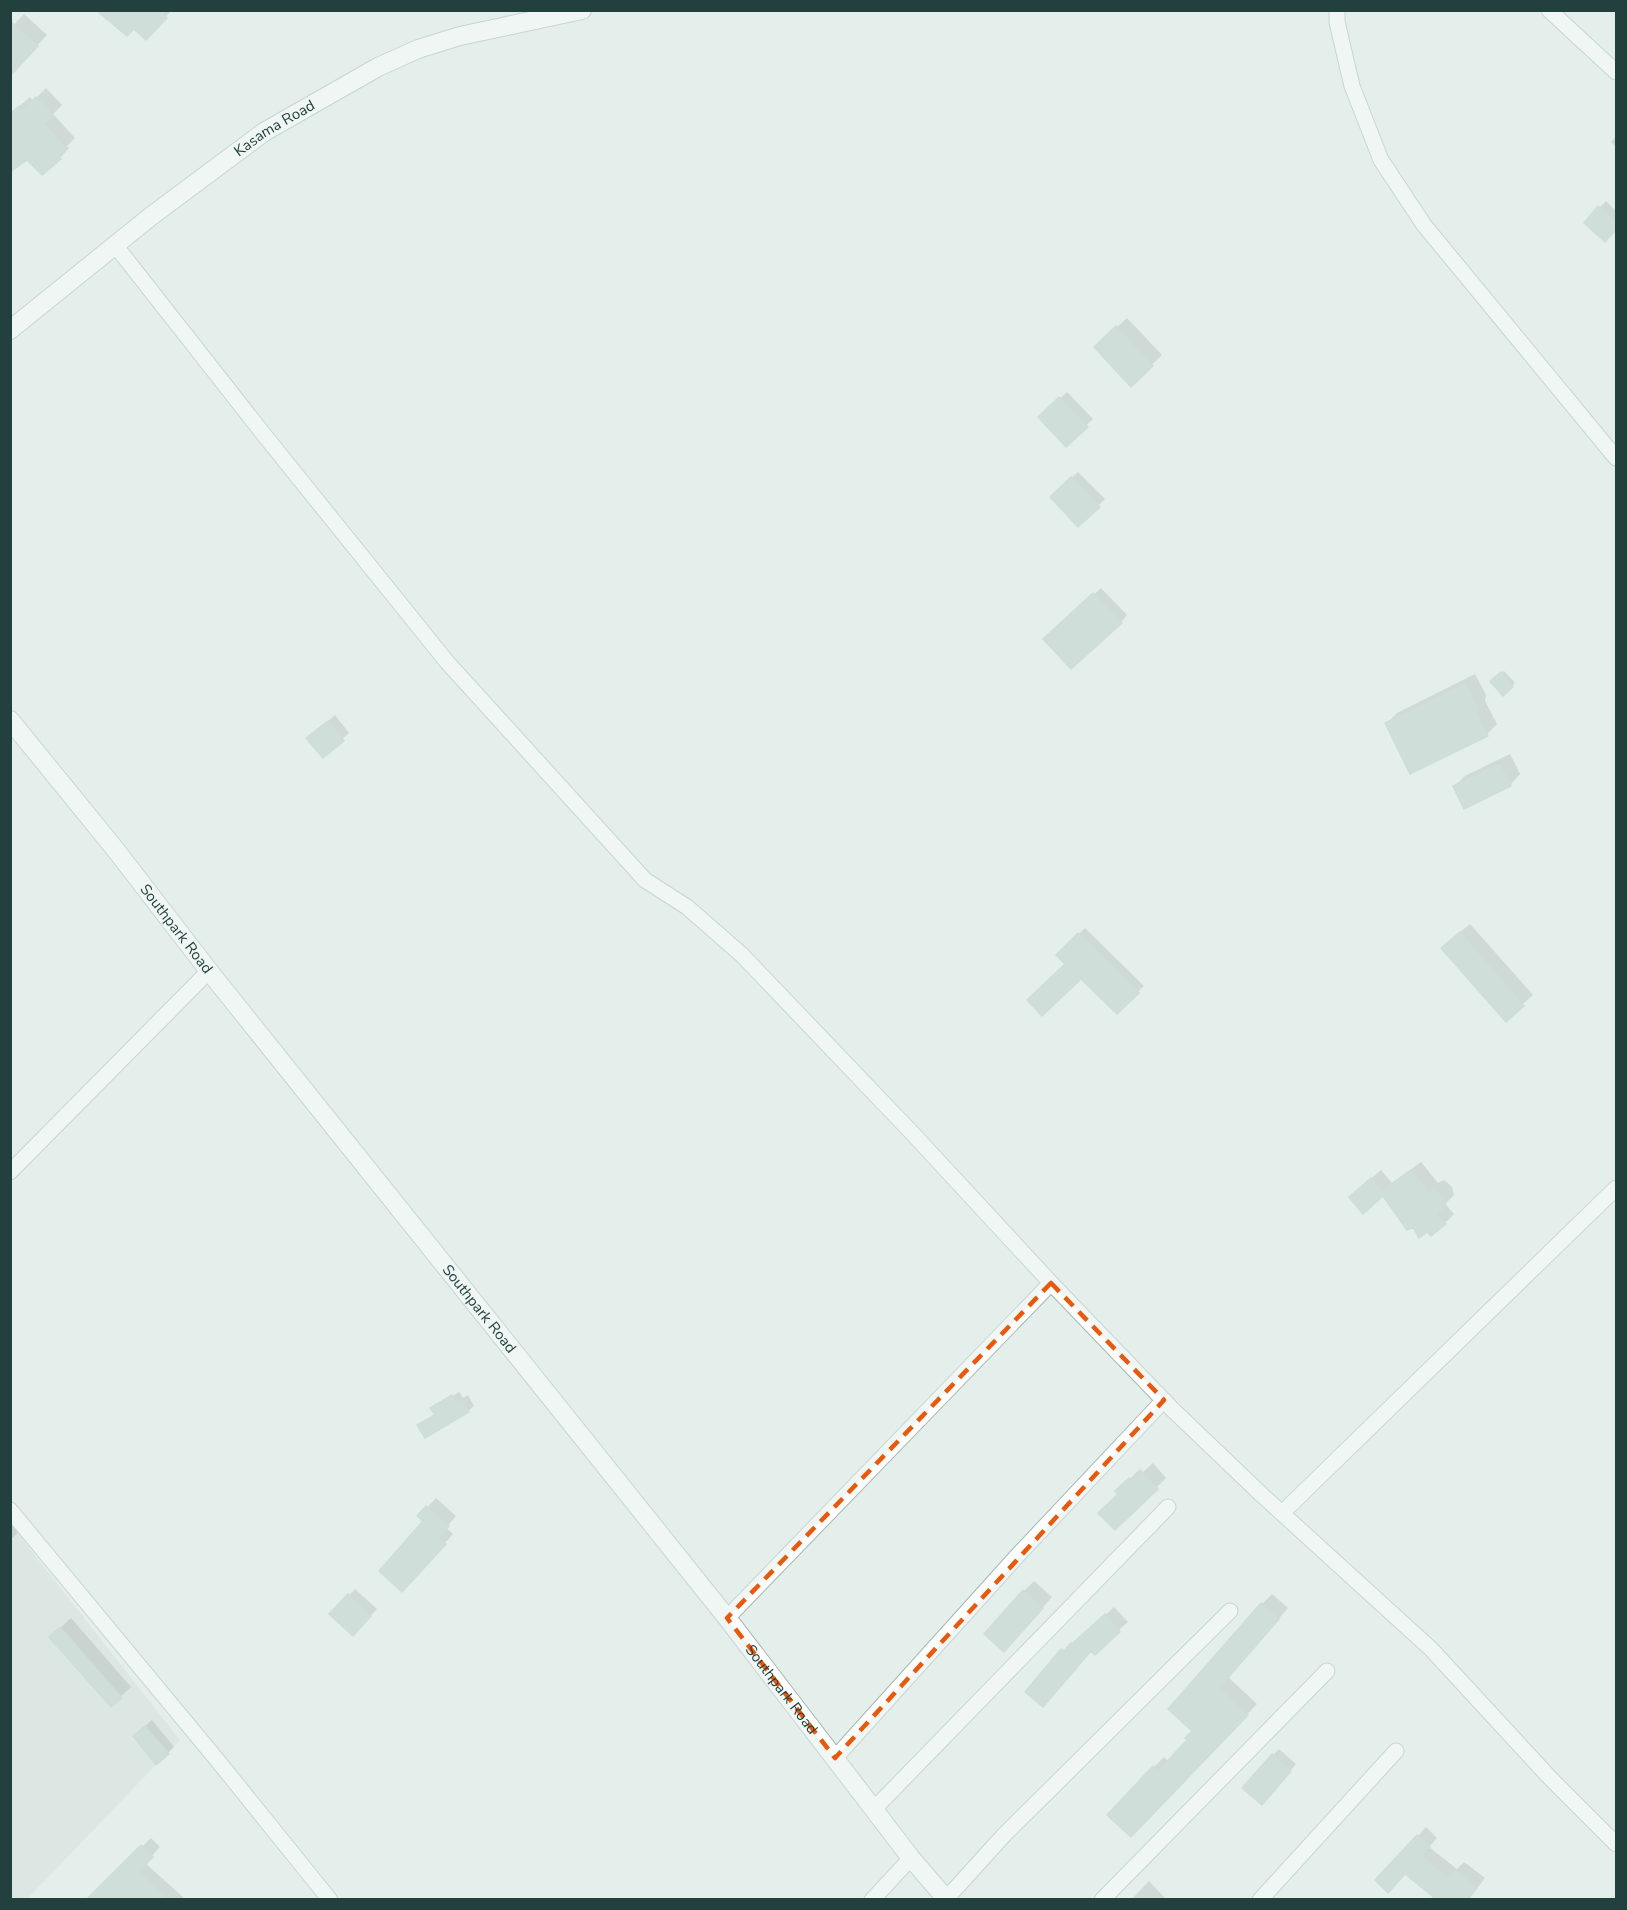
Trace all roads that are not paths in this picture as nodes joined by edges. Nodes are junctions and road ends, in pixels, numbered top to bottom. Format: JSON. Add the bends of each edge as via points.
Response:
{"nodes":[{"id":1,"x":582,"y":10,"type":"edge"},
{"id":2,"x":1337,"y":10,"type":"edge"},
{"id":3,"x":1550,"y":10,"type":"edge"},
{"id":4,"x":1617,"y":72,"type":"edge"},
{"id":5,"x":115,"y":245,"type":"junction"},
{"id":6,"x":10,"y":330,"type":"edge"},
{"id":7,"x":1617,"y":458,"type":"edge"},
{"id":8,"x":10,"y":720,"type":"edge"},
{"id":9,"x":209,"y":971,"type":"junction"},
{"id":10,"x":10,"y":1172,"type":"edge"},
{"id":11,"x":1617,"y":1188,"type":"edge"},
{"id":12,"x":1051,"y":1283,"type":"junction"},
{"id":13,"x":1164,"y":1400,"type":"junction"},
{"id":14,"x":1168,"y":1507,"type":"dead end"},
{"id":15,"x":10,"y":1510,"type":"edge"},
{"id":16,"x":1281,"y":1513,"type":"junction"},
{"id":17,"x":1230,"y":1611,"type":"dead end"},
{"id":18,"x":727,"y":1618,"type":"junction"},
{"id":19,"x":1327,"y":1671,"type":"dead end"},
{"id":20,"x":1396,"y":1751,"type":"dead end"},
{"id":21,"x":835,"y":1758,"type":"junction"},
{"id":22,"x":874,"y":1809,"type":"junction"},
{"id":23,"x":1617,"y":1844,"type":"edge"},
{"id":24,"x":911,"y":1858,"type":"junction"},
{"id":25,"x":330,"y":1899,"type":"edge"},
{"id":26,"x":872,"y":1899,"type":"edge"},
{"id":27,"x":946,"y":1899,"type":"edge"},
{"id":28,"x":1102,"y":1899,"type":"edge"},
{"id":29,"x":1260,"y":1899,"type":"edge"}],
"edges":[{"from":1,"to":5,"type":"street","name":"Kasama Road","via":[[460,36],[378,67],[264,132]]},
{"from":2,"to":7,"type":"street","via":[[1352,86],[1381,160],[1424,225]]},
{"from":3,"to":4,"type":"street"},
{"from":5,"to":6,"type":"street","name":"Kasama Road"},
{"from":5,"to":12,"type":"street","via":[[447,662],[645,880],[687,907],[742,955]]},
{"from":8,"to":9,"type":"street","name":"Southpark Road"},
{"from":9,"to":10,"type":"street"},
{"from":9,"to":18,"type":"street","name":"Southpark Road"},
{"from":11,"to":16,"type":"street"},
{"from":12,"to":13,"type":"street"},
{"from":12,"to":18,"type":"street"},
{"from":13,"to":16,"type":"street"},
{"from":13,"to":21,"type":"street"},
{"from":14,"to":22,"type":"street"},
{"from":15,"to":25,"type":"street"},
{"from":16,"to":23,"type":"street","via":[[1431,1649]]},
{"from":17,"to":27,"type":"street","via":[[1004,1835]]},
{"from":18,"to":21,"type":"street","name":"Southpark Road"},
{"from":19,"to":28,"type":"street"},
{"from":20,"to":29,"type":"street"},
{"from":21,"to":22,"type":"street","name":"Southpark Road"},
{"from":22,"to":24,"type":"street","name":"Southpark Road"},
{"from":24,"to":26,"type":"street"},
{"from":24,"to":27,"type":"street","name":"Southpark Road"}]}
